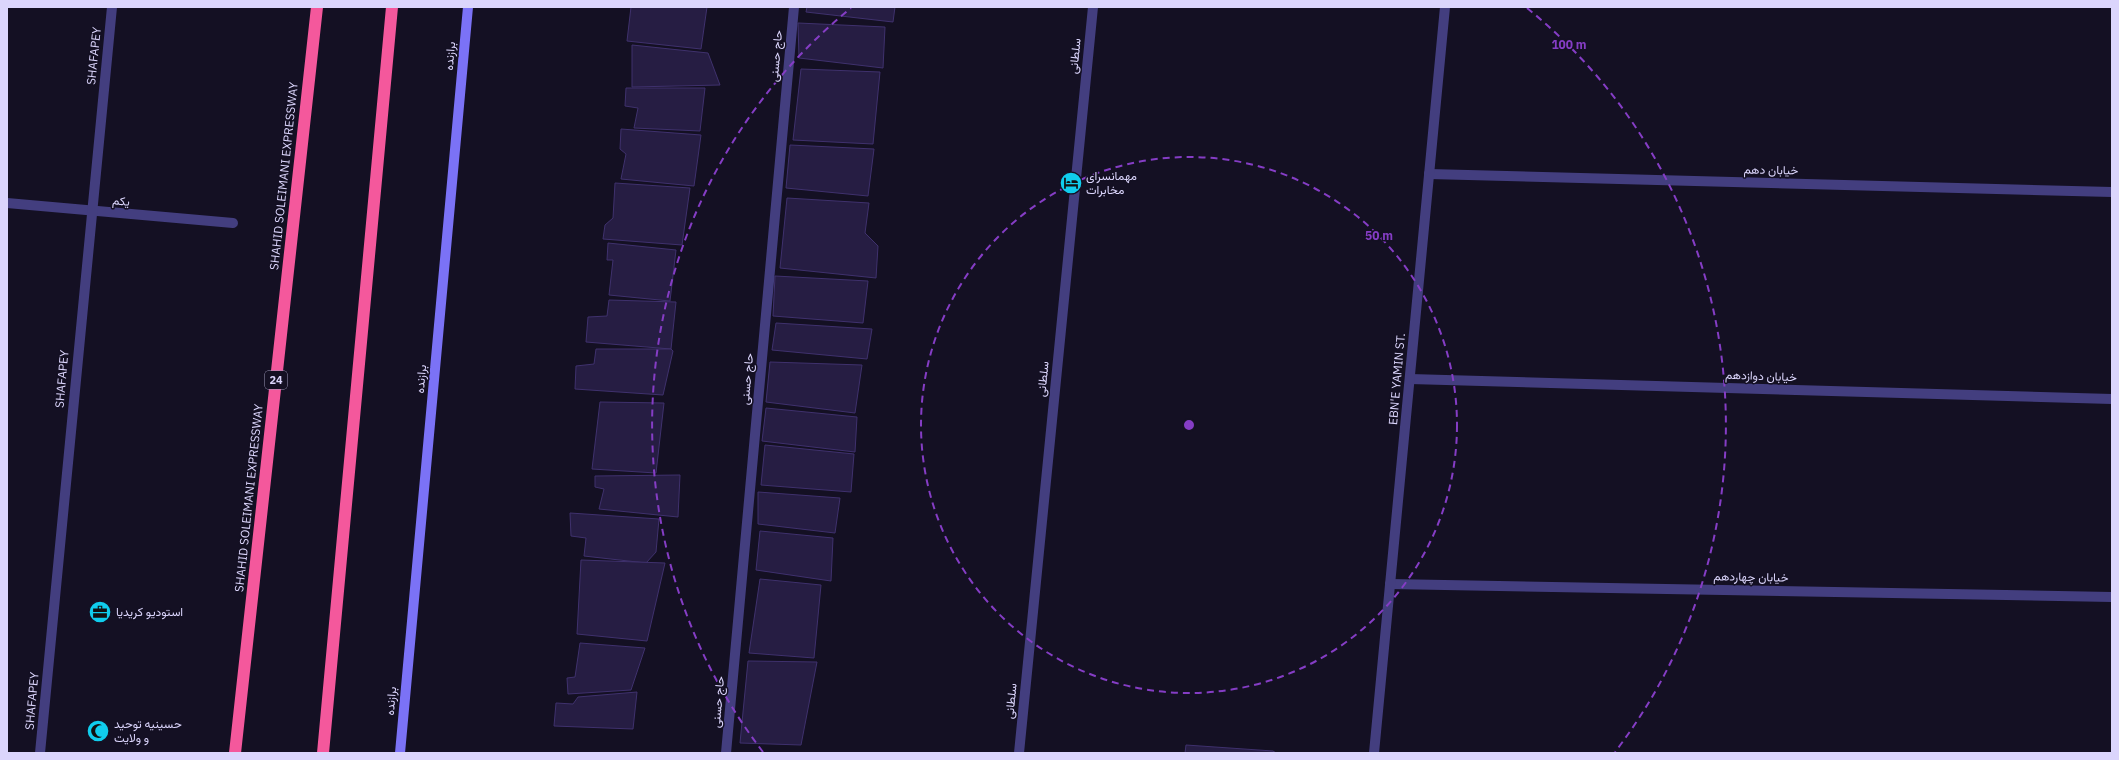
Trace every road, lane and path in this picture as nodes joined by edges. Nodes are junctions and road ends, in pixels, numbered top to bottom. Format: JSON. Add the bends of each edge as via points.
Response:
{"nodes":[{"id":1,"x":112,"y":7,"type":"edge"},
{"id":2,"x":317,"y":7,"type":"edge"},
{"id":3,"x":392,"y":7,"type":"edge"},
{"id":4,"x":468,"y":7,"type":"edge"},
{"id":5,"x":794,"y":7,"type":"edge"},
{"id":6,"x":1093,"y":7,"type":"edge"},
{"id":7,"x":1445,"y":7,"type":"edge"},
{"id":8,"x":1429,"y":174,"type":"junction"},
{"id":9,"x":2112,"y":192,"type":"edge"},
{"id":10,"x":7,"y":203,"type":"edge"},
{"id":11,"x":91,"y":211,"type":"junction"},
{"id":12,"x":234,"y":223,"type":"dead end"},
{"id":13,"x":1410,"y":379,"type":"junction"},
{"id":14,"x":2112,"y":399,"type":"edge"},
{"id":15,"x":1390,"y":584,"type":"junction"},
{"id":16,"x":2112,"y":597,"type":"edge"},
{"id":17,"x":40,"y":753,"type":"edge"},
{"id":18,"x":235,"y":753,"type":"edge"},
{"id":19,"x":323,"y":753,"type":"edge"},
{"id":20,"x":400,"y":753,"type":"edge"},
{"id":21,"x":726,"y":753,"type":"edge"},
{"id":22,"x":1019,"y":753,"type":"edge"},
{"id":23,"x":1374,"y":753,"type":"edge"}],
"edges":[{"from":1,"to":11,"type":"street","name":"SHAFAPEY"},
{"from":2,"to":18,"type":"highway","name":"SHAHID SOLEIMANI EXPRESSWAY","number":"24"},
{"from":3,"to":19,"type":"highway"},
{"from":4,"to":20,"type":"main road","name":"برازنده"},
{"from":5,"to":21,"type":"street","name":"حاج حسنی"},
{"from":6,"to":22,"type":"street","name":"سلطانی"},
{"from":7,"to":8,"type":"street","name":"EBN'E YAMIN ST."},
{"from":8,"to":9,"type":"street","name":"خیابان دهم"},
{"from":8,"to":13,"type":"street","name":"EBN'E YAMIN ST."},
{"from":10,"to":11,"type":"street","name":"یکم"},
{"from":11,"to":12,"type":"street","name":"یکم"},
{"from":11,"to":17,"type":"street","name":"SHAFAPEY"},
{"from":13,"to":14,"type":"street","name":"خیابان دوازدهم"},
{"from":13,"to":15,"type":"street","name":"EBN'E YAMIN ST."},
{"from":15,"to":16,"type":"street","name":"خیابان چهاردهم"},
{"from":15,"to":23,"type":"street","name":"EBN'E YAMIN ST."}]}
